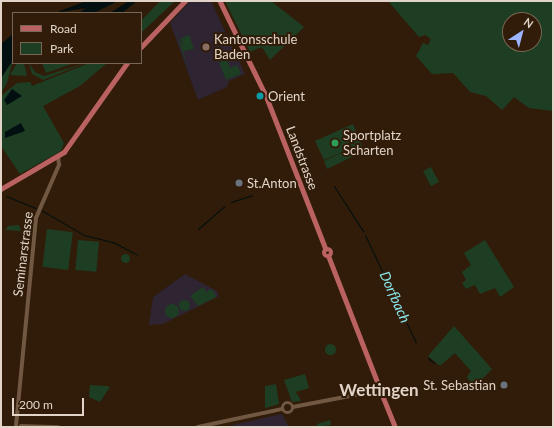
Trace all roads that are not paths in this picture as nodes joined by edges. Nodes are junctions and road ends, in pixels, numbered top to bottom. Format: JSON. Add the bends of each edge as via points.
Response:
{"nodes":[{"id":1,"x":185,"y":1,"type":"edge"},
{"id":2,"x":220,"y":1,"type":"edge"},
{"id":3,"x":142,"y":46,"type":"edge"},
{"id":4,"x":126,"y":64,"type":"edge"},
{"id":5,"x":58,"y":157,"type":"junction"},
{"id":6,"x":1,"y":189,"type":"edge"},
{"id":7,"x":378,"y":388,"type":"junction"},
{"id":8,"x":382,"y":394,"type":"junction"},
{"id":9,"x":293,"y":407,"type":"junction"},
{"id":10,"x":282,"y":409,"type":"junction"},
{"id":11,"x":18,"y":426,"type":"edge"},
{"id":12,"x":58,"y":427,"type":"edge"},
{"id":13,"x":198,"y":427,"type":"edge"},
{"id":14,"x":395,"y":427,"type":"edge"}],
"edges":[{"from":1,"to":3,"type":"main road"},
{"from":2,"to":7,"type":"main road","name":"Landstrasse","via":[[257,75],[326,249],[331,251],[329,257]]},
{"from":4,"to":5,"type":"main road","via":[[73,142]]},
{"from":5,"to":6,"type":"main road"},
{"from":5,"to":11,"type":"street","name":"Seminarstrasse","via":[[59,165],[36,218]]},
{"from":7,"to":8,"type":"main road"},
{"from":7,"to":8,"type":"main road","via":[[384,388]]},
{"from":7,"to":9,"type":"street"},
{"from":8,"to":14,"type":"main road"},
{"from":9,"to":10,"type":"street","via":[[286,403]]},
{"from":9,"to":10,"type":"street","via":[[289,414]]},
{"from":10,"to":13,"type":"street"},
{"from":11,"to":12,"type":"street"}]}
